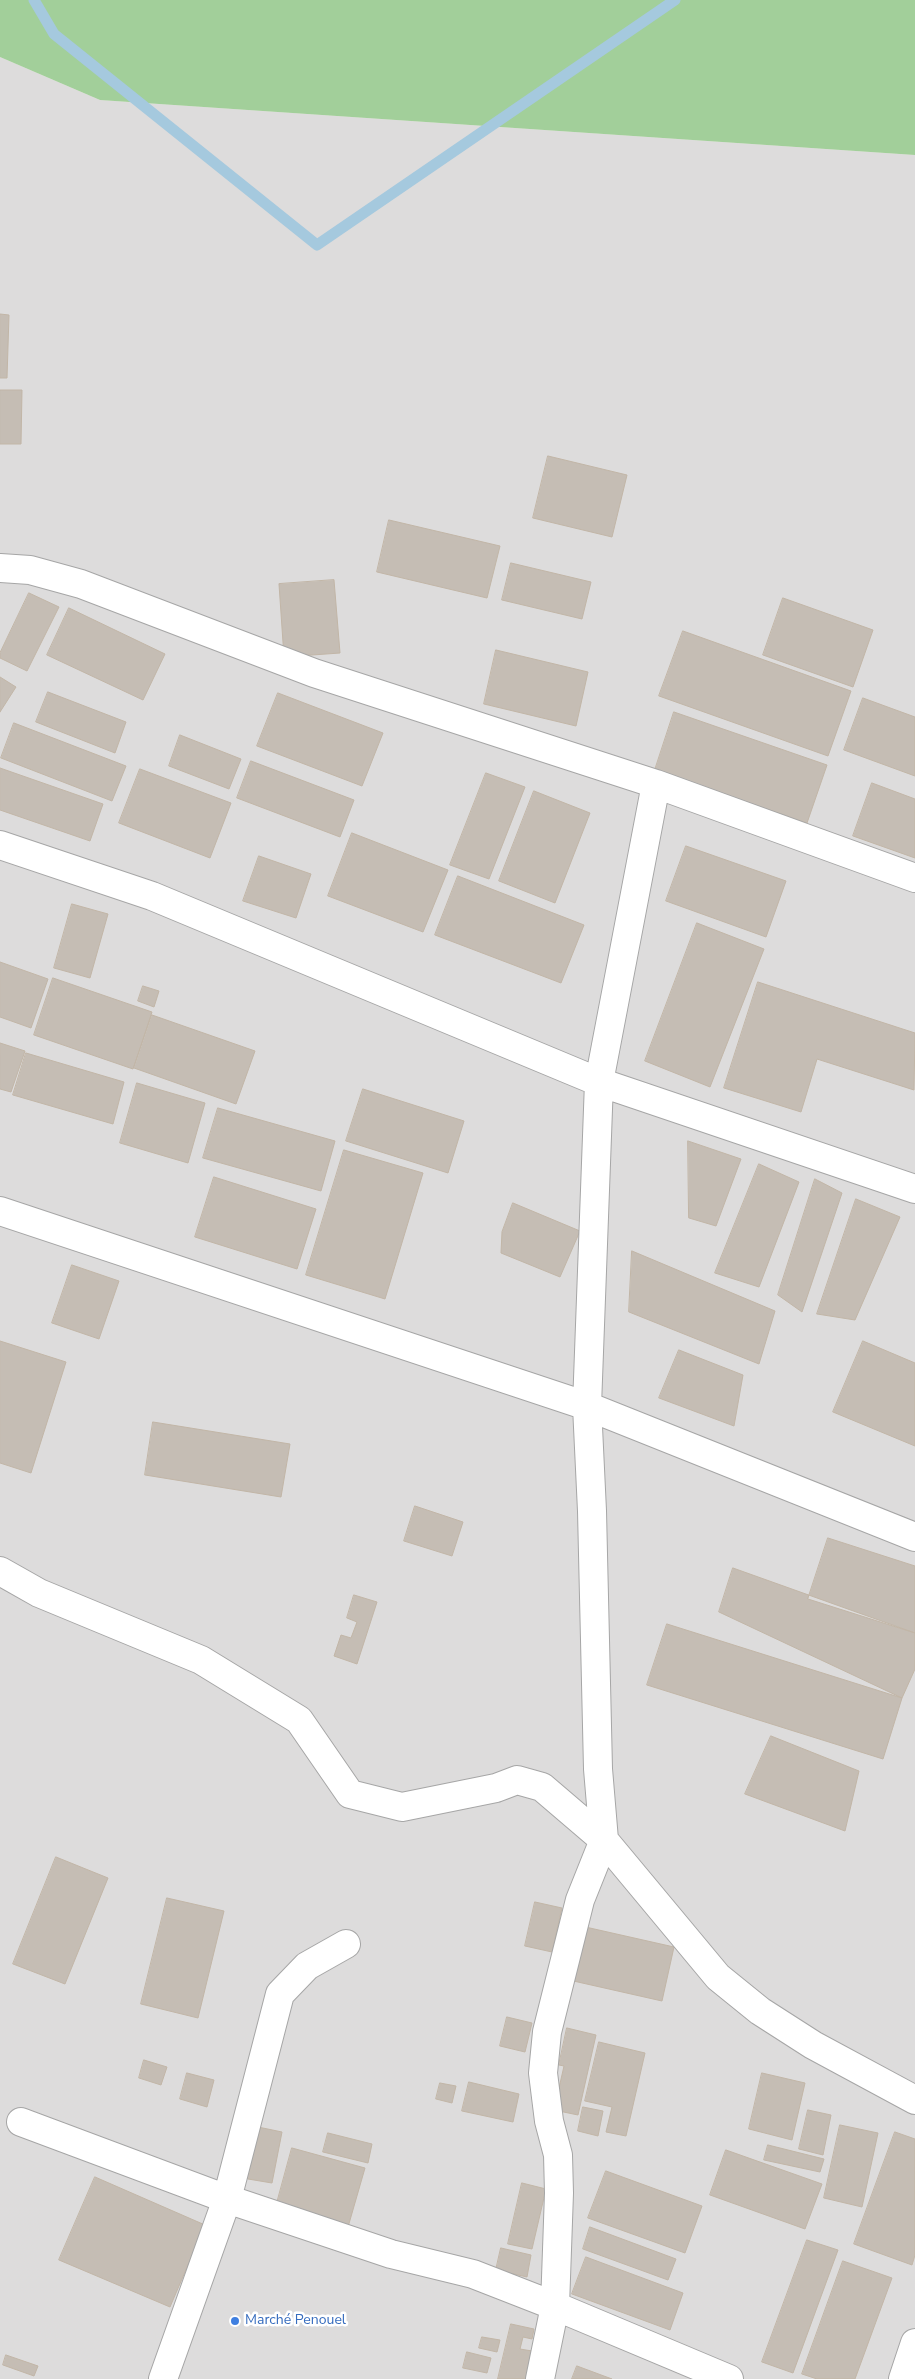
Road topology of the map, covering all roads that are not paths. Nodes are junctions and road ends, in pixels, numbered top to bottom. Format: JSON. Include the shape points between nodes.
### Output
{"nodes":[{"id":1,"x":0,"y":568,"type":"edge"},
{"id":2,"x":656,"y":784,"type":"junction"},
{"id":3,"x":0,"y":845,"type":"edge"},
{"id":4,"x":915,"y":878,"type":"edge"},
{"id":5,"x":599,"y":1082,"type":"junction"},
{"id":6,"x":915,"y":1189,"type":"edge"},
{"id":7,"x":0,"y":1211,"type":"edge"},
{"id":8,"x":586,"y":1406,"type":"junction"},
{"id":9,"x":915,"y":1537,"type":"edge"},
{"id":10,"x":0,"y":1571,"type":"edge"},
{"id":11,"x":604,"y":1840,"type":"junction"},
{"id":12,"x":346,"y":1944,"type":"dead end"},
{"id":13,"x":915,"y":2100,"type":"edge"},
{"id":14,"x":21,"y":2122,"type":"dead end"},
{"id":15,"x":227,"y":2199,"type":"junction"},
{"id":16,"x":556,"y":2306,"type":"junction"},
{"id":17,"x":915,"y":2343,"type":"edge"},
{"id":18,"x":163,"y":2379,"type":"edge"},
{"id":19,"x":540,"y":2379,"type":"edge"},
{"id":20,"x":729,"y":2379,"type":"edge"},
{"id":21,"x":902,"y":2379,"type":"edge"}],
"edges":[{"from":1,"to":2,"type":"street","via":[[30,570],[81,584],[314,673]]},
{"from":2,"to":4,"type":"street"},
{"from":2,"to":5,"type":"street"},
{"from":3,"to":5,"type":"street","via":[[152,896]]},
{"from":5,"to":6,"type":"street"},
{"from":5,"to":8,"type":"street"},
{"from":7,"to":8,"type":"street"},
{"from":8,"to":9,"type":"street"},
{"from":8,"to":11,"type":"street","via":[[592,1511],[598,1769]]},
{"from":10,"to":11,"type":"street","via":[[39,1592],[200,1660],[300,1720],[350,1794],[402,1807],[496,1788],[517,1780],[542,1786]]},
{"from":11,"to":13,"type":"street","via":[[718,1977],[760,2011],[813,2045]]},
{"from":11,"to":16,"type":"street","via":[[580,1900],[548,2032],[544,2065],[549,2121],[558,2155]]},
{"from":12,"to":15,"type":"street","via":[[307,1966],[280,1994]]},
{"from":14,"to":15,"type":"street"},
{"from":15,"to":16,"type":"street","via":[[391,2254],[473,2274]]},
{"from":15,"to":18,"type":"street"},
{"from":16,"to":19,"type":"street"},
{"from":16,"to":20,"type":"street"},
{"from":17,"to":21,"type":"street"}]}
